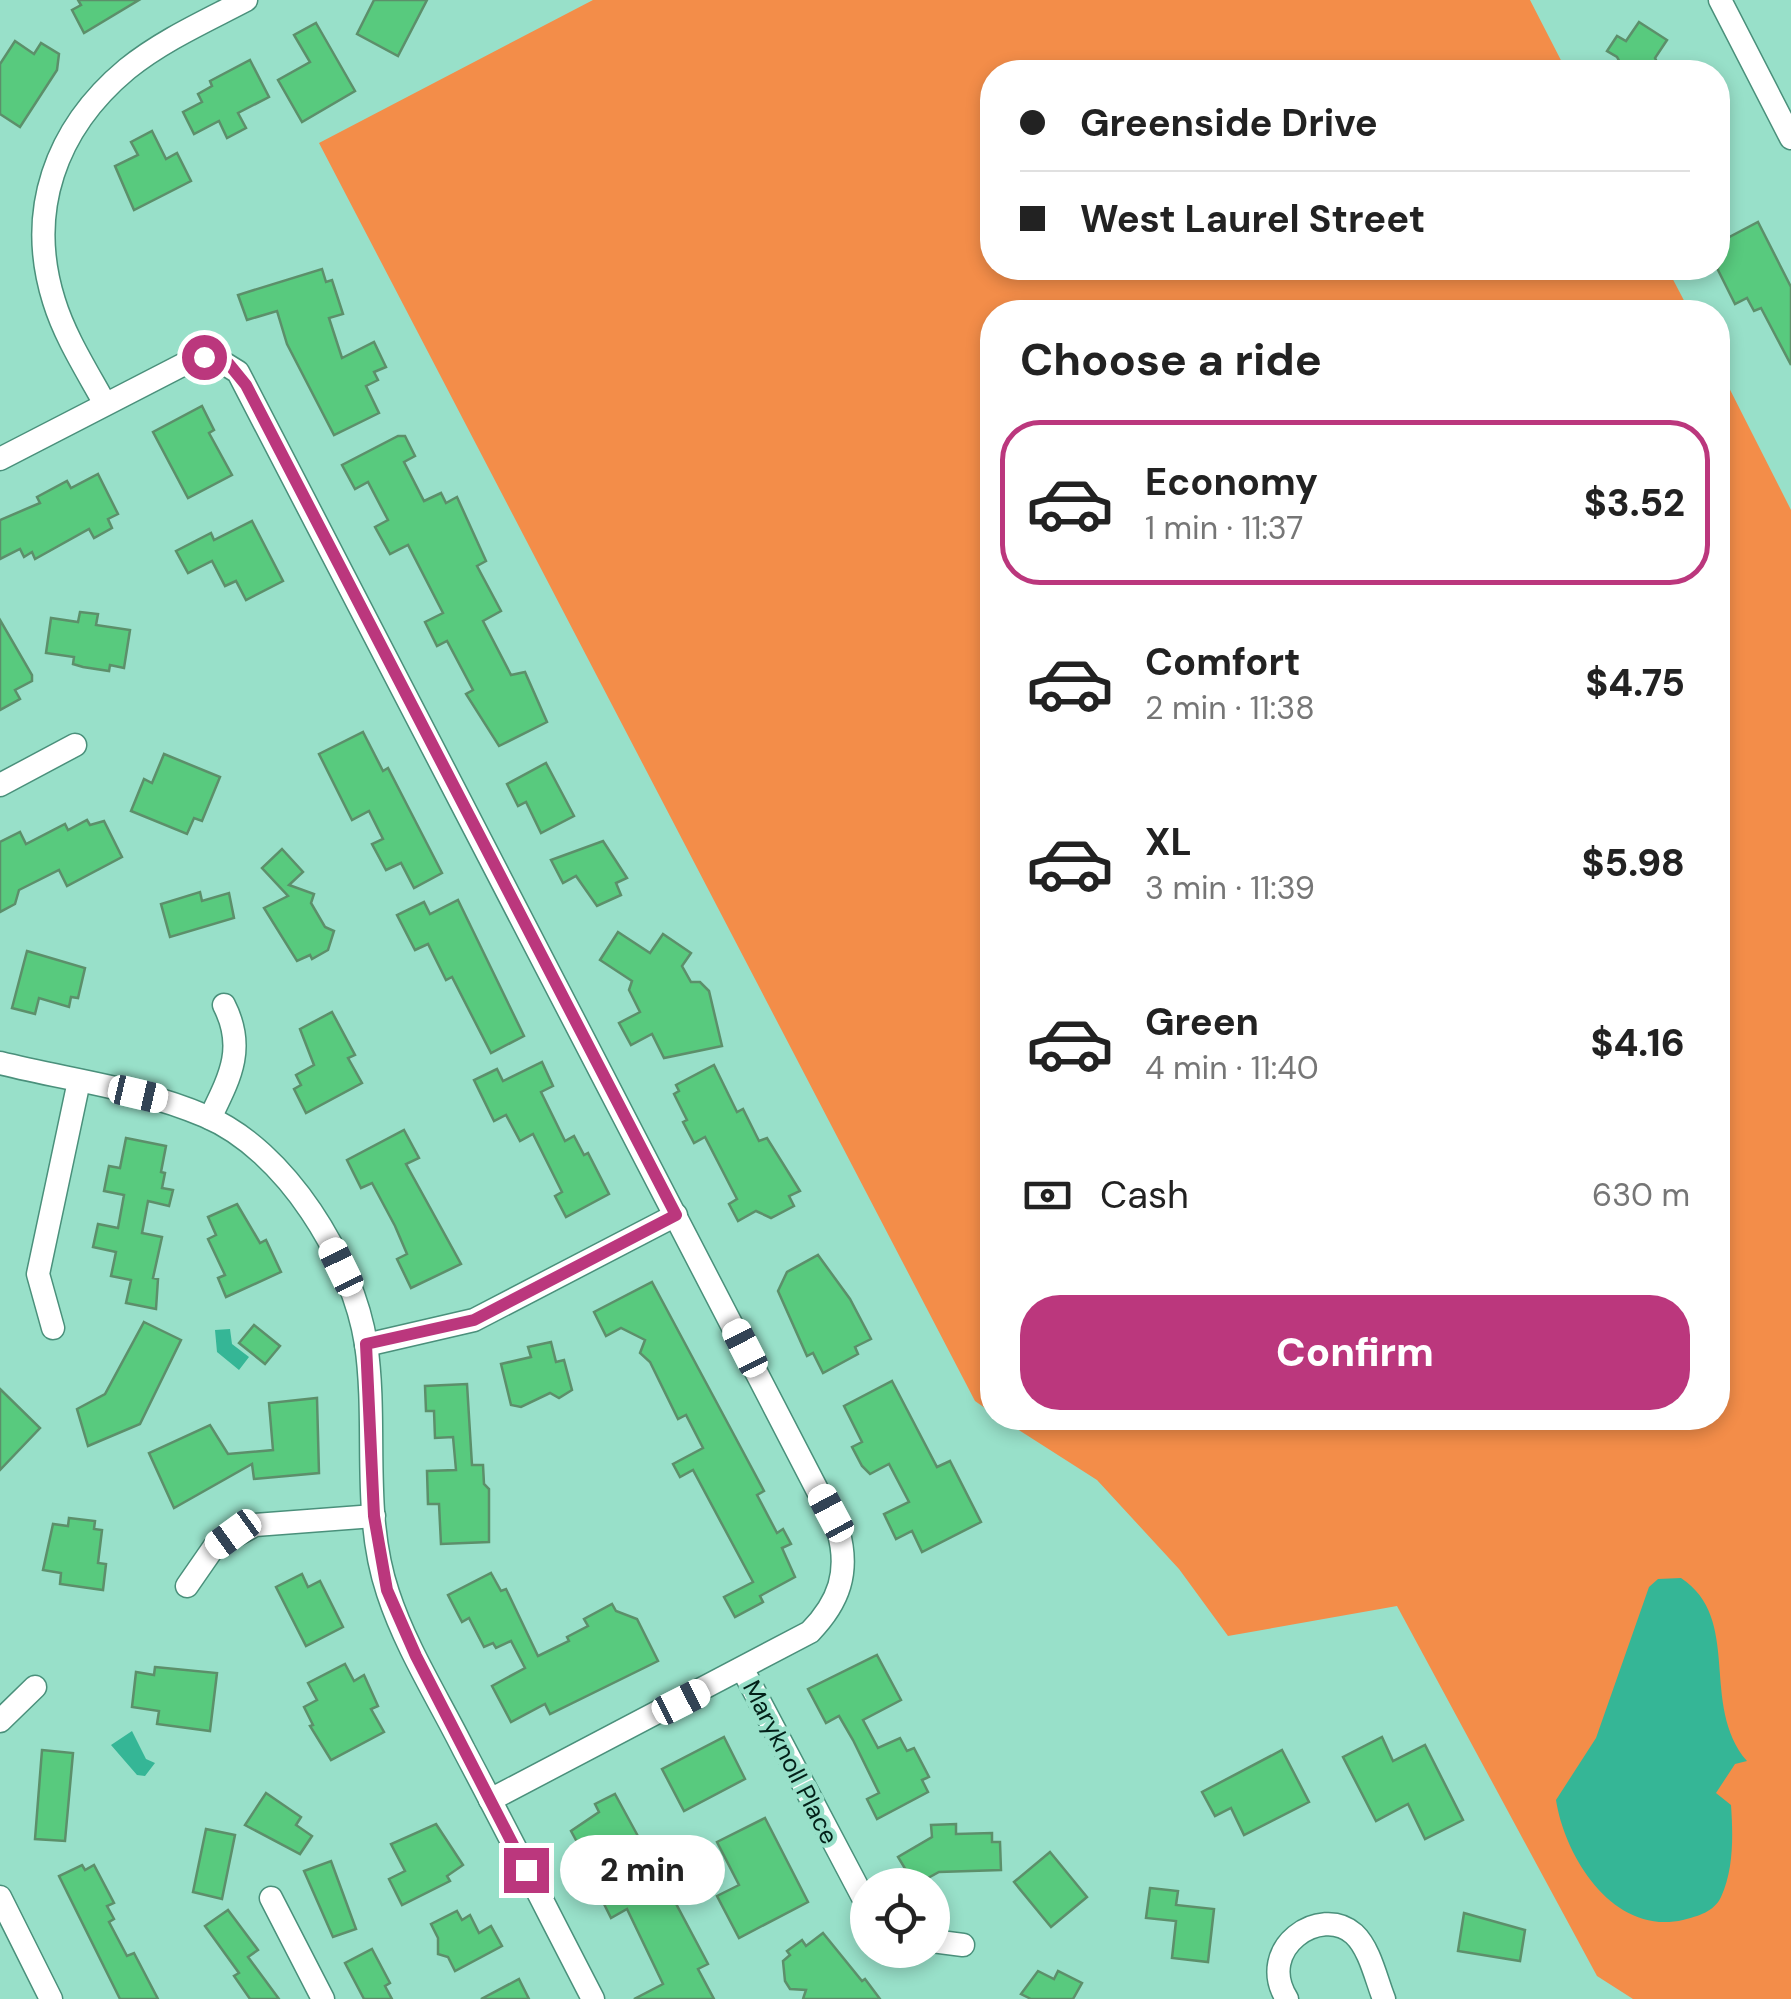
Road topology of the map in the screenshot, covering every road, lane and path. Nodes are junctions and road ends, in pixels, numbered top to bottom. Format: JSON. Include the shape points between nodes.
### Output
{"nodes":[{"id":1,"x":246,"y":0,"type":"edge"},
{"id":2,"x":1720,"y":0,"type":"edge"},
{"id":3,"x":1791,"y":138,"type":"edge"},
{"id":4,"x":105,"y":404,"type":"junction"},
{"id":5,"x":0,"y":459,"type":"edge"},
{"id":6,"x":76,"y":745,"type":"dead end"},
{"id":7,"x":0,"y":785,"type":"edge"},
{"id":8,"x":224,"y":1004,"type":"dead end"},
{"id":9,"x":0,"y":1062,"type":"edge"},
{"id":10,"x":80,"y":1080,"type":"junction"},
{"id":11,"x":210,"y":1118,"type":"junction"},
{"id":12,"x":676,"y":1215,"type":"junction"},
{"id":13,"x":53,"y":1328,"type":"dead end"},
{"id":14,"x":366,"y":1344,"type":"junction"},
{"id":15,"x":374,"y":1516,"type":"junction"},
{"id":16,"x":187,"y":1586,"type":"dead end"},
{"id":17,"x":743,"y":1670,"type":"junction"},
{"id":18,"x":35,"y":1687,"type":"dead end"},
{"id":19,"x":0,"y":1721,"type":"edge"},
{"id":20,"x":490,"y":1800,"type":"junction"},
{"id":21,"x":850,"y":1873,"type":"edge"},
{"id":22,"x":0,"y":1897,"type":"edge"},
{"id":23,"x":271,"y":1898,"type":"dead end"},
{"id":24,"x":950,"y":1943,"type":"edge"},
{"id":25,"x":963,"y":1945,"type":"dead end"},
{"id":26,"x":52,"y":1999,"type":"edge"},
{"id":27,"x":323,"y":1999,"type":"edge"},
{"id":28,"x":593,"y":1999,"type":"edge"},
{"id":29,"x":1286,"y":1999,"type":"edge"},
{"id":30,"x":1384,"y":1999,"type":"edge"}],
"edges":[{"from":1,"to":4,"type":"street","via":[[126,70],[79,124],[47,186],[40,226],[45,272],[62,322]]},
{"from":2,"to":3,"type":"street"},
{"from":4,"to":5,"type":"street"},
{"from":4,"to":12,"type":"street","via":[[184,362],[218,359],[246,385]]},
{"from":6,"to":7,"type":"street"},
{"from":8,"to":11,"type":"street","via":[[236,1051]]},
{"from":9,"to":10,"type":"street"},
{"from":10,"to":11,"type":"street"},
{"from":10,"to":13,"type":"street","via":[[38,1274]]},
{"from":11,"to":14,"type":"street","via":[[277,1169],[314,1216],[341,1267]]},
{"from":12,"to":14,"type":"street","via":[[474,1320]]},
{"from":12,"to":17,"type":"street","via":[[838,1530],[844,1565],[827,1615]]},
{"from":14,"to":15,"type":"street"},
{"from":15,"to":16,"type":"street","via":[[255,1525],[214,1547]]},
{"from":15,"to":20,"type":"street","via":[[400,1624]]},
{"from":17,"to":20,"type":"street"},
{"from":17,"to":21,"type":"street","name":"Maryknoll Place"},
{"from":18,"to":19,"type":"street"},
{"from":20,"to":28,"type":"street"},
{"from":22,"to":26,"type":"street"},
{"from":23,"to":27,"type":"street"},
{"from":24,"to":25,"type":"street"},
{"from":29,"to":30,"type":"street","via":[[1275,1971],[1282,1950],[1322,1926],[1356,1935]]}]}
